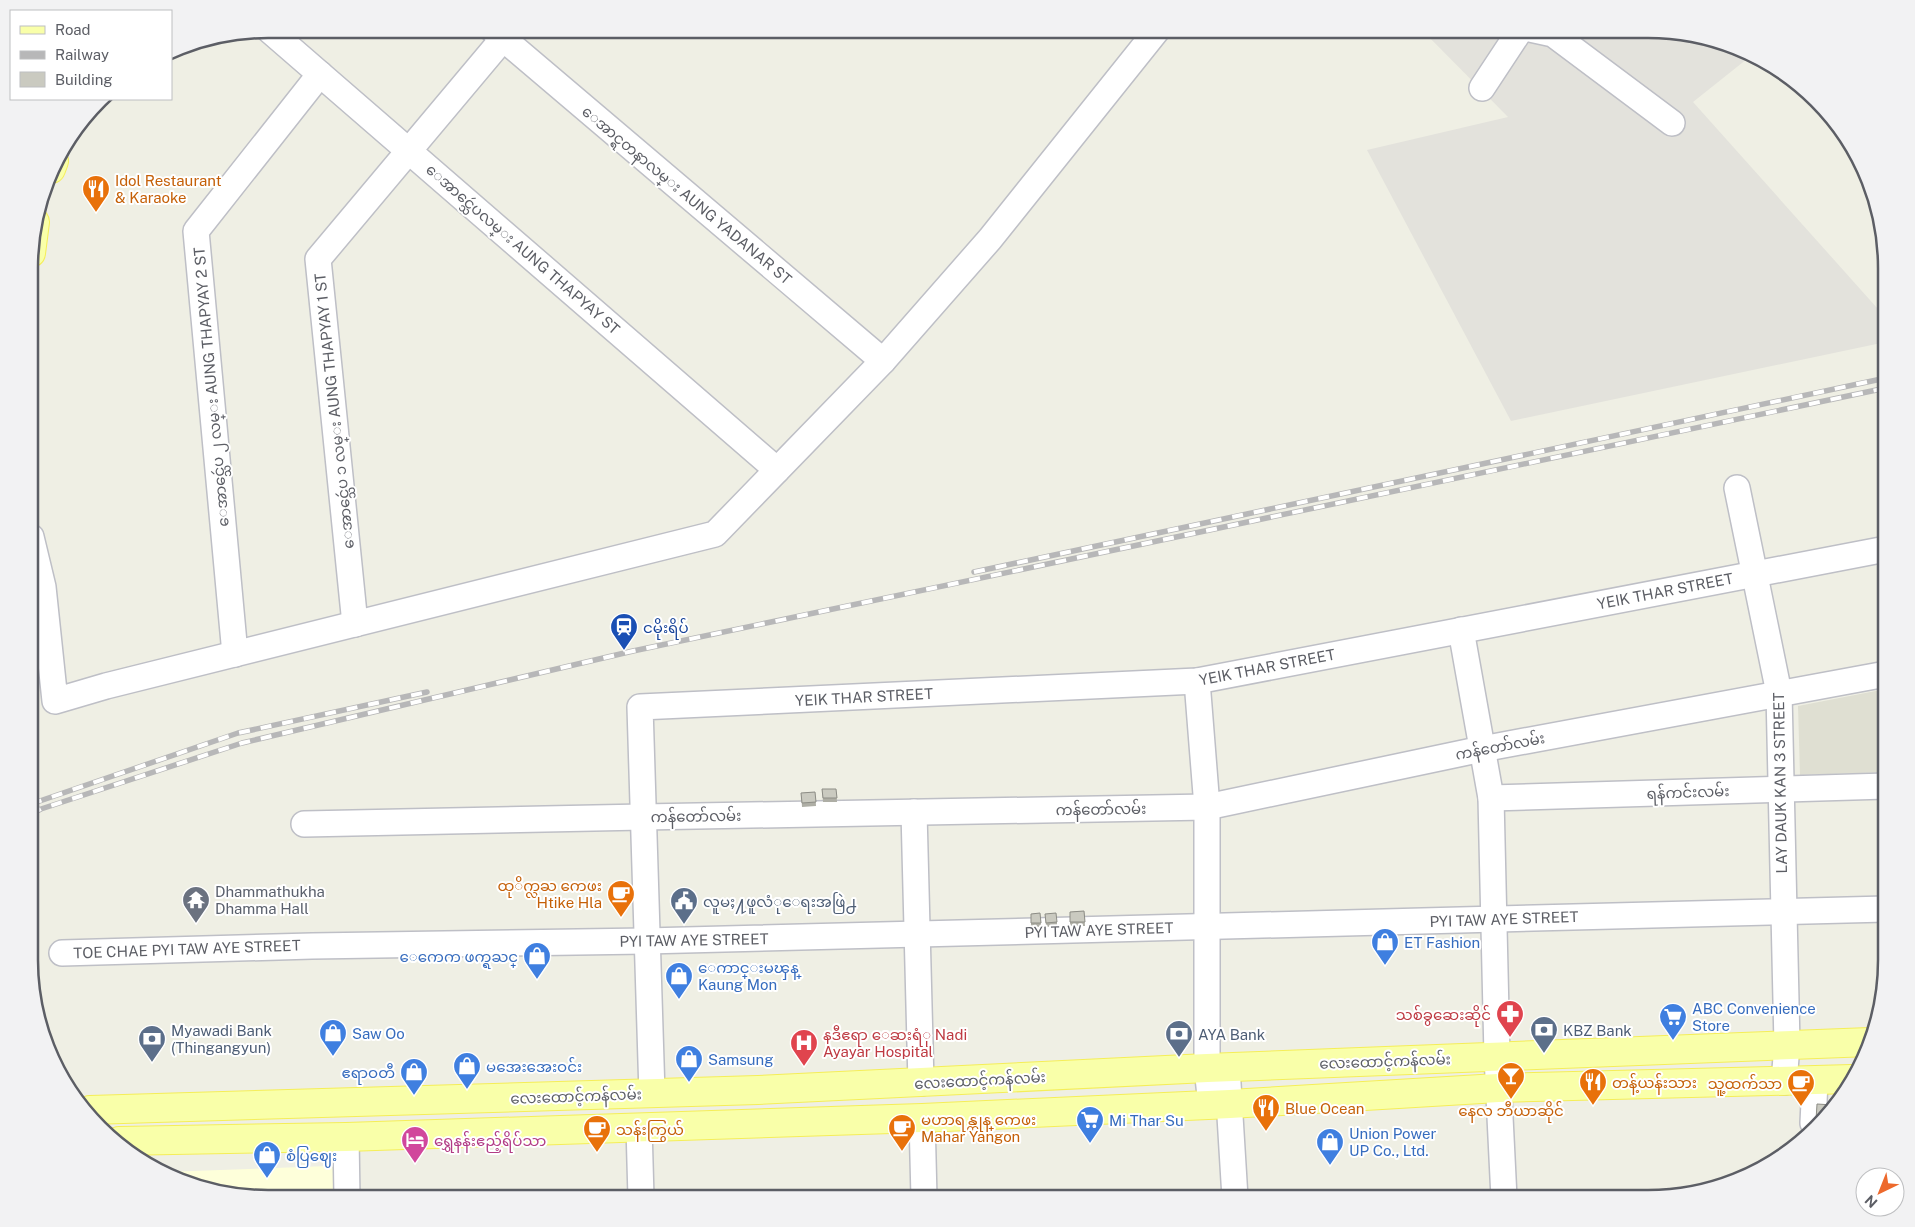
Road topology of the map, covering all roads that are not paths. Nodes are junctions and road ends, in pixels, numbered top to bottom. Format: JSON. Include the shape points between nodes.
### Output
{"nodes":[{"id":1,"x":278,"y":38,"type":"edge"},
{"id":2,"x":497,"y":38,"type":"edge"},
{"id":3,"x":509,"y":38,"type":"edge"},
{"id":4,"x":1151,"y":38,"type":"edge"},
{"id":5,"x":1515,"y":38,"type":"edge"},
{"id":6,"x":1558,"y":38,"type":"edge"},
{"id":7,"x":320,"y":74,"type":"junction"},
{"id":8,"x":1482,"y":88,"type":"dead end"},
{"id":9,"x":1672,"y":123,"type":"dead end"},
{"id":10,"x":409,"y":151,"type":"junction"},
{"id":11,"x":883,"y":361,"type":"junction"},
{"id":12,"x":777,"y":470,"type":"junction"},
{"id":13,"x":1737,"y":488,"type":"dead end"},
{"id":14,"x":1878,"y":551,"type":"edge"},
{"id":15,"x":38,"y":567,"type":"edge"},
{"id":16,"x":1755,"y":574,"type":"junction"},
{"id":17,"x":355,"y":624,"type":"junction"},
{"id":18,"x":1461,"y":630,"type":"junction"},
{"id":19,"x":235,"y":654,"type":"junction"},
{"id":20,"x":1878,"y":675,"type":"edge"},
{"id":21,"x":1197,"y":681,"type":"junction"},
{"id":22,"x":1779,"y":693,"type":"junction"},
{"id":23,"x":1482,"y":749,"type":"junction"},
{"id":24,"x":1878,"y":786,"type":"edge"},
{"id":25,"x":1781,"y":789,"type":"junction"},
{"id":26,"x":1491,"y":798,"type":"junction"},
{"id":27,"x":1206,"y":807,"type":"junction"},
{"id":28,"x":914,"y":812,"type":"junction"},
{"id":29,"x":643,"y":817,"type":"junction"},
{"id":30,"x":304,"y":824,"type":"dead end"},
{"id":31,"x":1878,"y":909,"type":"edge"},
{"id":32,"x":1783,"y":912,"type":"junction"},
{"id":33,"x":1493,"y":920,"type":"junction"},
{"id":34,"x":1207,"y":927,"type":"junction"},
{"id":35,"x":916,"y":934,"type":"junction"},
{"id":36,"x":646,"y":941,"type":"junction"},
{"id":37,"x":312,"y":946,"type":"joint"},
{"id":38,"x":62,"y":953,"type":"dead end"},
{"id":39,"x":1862,"y":1042,"type":"edge"},
{"id":40,"x":1787,"y":1045,"type":"junction"},
{"id":41,"x":1496,"y":1056,"type":"junction"},
{"id":42,"x":1217,"y":1067,"type":"junction"},
{"id":43,"x":1844,"y":1079,"type":"edge"},
{"id":44,"x":1814,"y":1081,"type":"junction"},
{"id":45,"x":1784,"y":1082,"type":"junction"},
{"id":46,"x":921,"y":1083,"type":"junction"},
{"id":47,"x":1498,"y":1088,"type":"junction"},
{"id":48,"x":758,"y":1090,"type":"junction"},
{"id":49,"x":652,"y":1094,"type":"junction"},
{"id":50,"x":1220,"y":1104,"type":"junction"},
{"id":51,"x":94,"y":1110,"type":"edge"},
{"id":52,"x":922,"y":1118,"type":"junction"},
{"id":53,"x":1813,"y":1119,"type":"edge"},
{"id":54,"x":760,"y":1124,"type":"junction"},
{"id":55,"x":639,"y":1126,"type":"junction"},
{"id":56,"x":346,"y":1137,"type":"junction"},
{"id":57,"x":127,"y":1141,"type":"edge"},
{"id":58,"x":347,"y":1190,"type":"edge"},
{"id":59,"x":641,"y":1190,"type":"edge"},
{"id":60,"x":924,"y":1190,"type":"edge"},
{"id":61,"x":1234,"y":1190,"type":"edge"},
{"id":62,"x":1504,"y":1190,"type":"edge"}],
"edges":[{"from":1,"to":7,"type":"street","name":"ေအာင္သေဴပလမ္း AUNG THAPYAY ST"},
{"from":2,"to":10,"type":"street","name":"ေအာင္သေဴပ ၁ လမ္း AUNG THAPYAY 1 ST"},
{"from":3,"to":11,"type":"street","name":"ေအာင္ရတနာလမ္း AUNG YADANAR ST"},
{"from":4,"to":11,"type":"street","via":[[990,239]]},
{"from":5,"to":8,"type":"street"},
{"from":6,"to":9,"type":"street"},
{"from":7,"to":10,"type":"street","name":"ေအာင္သေဴပလမ္း AUNG THAPYAY ST"},
{"from":7,"to":19,"type":"street","name":"ေအာင္သေဴပ ၂ လမ္း AUNG THAPYAY 2 ST","via":[[196,231]]},
{"from":10,"to":12,"type":"street","name":"ေအာင္သေဴပလမ္း AUNG THAPYAY ST"},
{"from":10,"to":17,"type":"street","name":"ေအာင္သေဴပ ၁ လမ္း AUNG THAPYAY 1 ST","via":[[318,259]]},
{"from":11,"to":12,"type":"street"},
{"from":12,"to":17,"type":"street","via":[[715,534]]},
{"from":13,"to":16,"type":"street","name":"LAY DAUK KAN 3 STREET"},
{"from":14,"to":16,"type":"street","name":"YEIK THAR STREET"},
{"from":15,"to":19,"type":"street","via":[[55,701]]},
{"from":16,"to":18,"type":"street","name":"YEIK THAR STREET"},
{"from":16,"to":22,"type":"street","name":"LAY DAUK KAN 3 STREET"},
{"from":17,"to":19,"type":"street"},
{"from":18,"to":21,"type":"street","name":"YEIK THAR STREET"},
{"from":18,"to":23,"type":"street"},
{"from":20,"to":22,"type":"street","name":"ကန်တော်လမ်း"},
{"from":21,"to":27,"type":"street"},
{"from":21,"to":29,"type":"street","name":"YEIK THAR STREET","via":[[640,708]]},
{"from":22,"to":23,"type":"street","name":"ကန်တော်လမ်း"},
{"from":22,"to":25,"type":"street","name":"LAY DAUK KAN 3 STREET"},
{"from":23,"to":26,"type":"street"},
{"from":23,"to":27,"type":"street","name":"ကန်တော်လမ်း"},
{"from":24,"to":25,"type":"street","name":"ရန်ကင်းလမ်း"},
{"from":25,"to":26,"type":"street","name":"ရန်ကင်းလမ်း"},
{"from":25,"to":32,"type":"street","name":"LAY DAUK KAN 3 STREET"},
{"from":26,"to":33,"type":"street"},
{"from":27,"to":28,"type":"street","name":"ကန်တော်လမ်း"},
{"from":27,"to":34,"type":"street"},
{"from":28,"to":29,"type":"street","name":"ကန်တော်လမ်း"},
{"from":28,"to":35,"type":"street"},
{"from":29,"to":30,"type":"street","name":"ကန်တော်လမ်း"},
{"from":29,"to":36,"type":"street"},
{"from":31,"to":32,"type":"street","name":"PYI TAW AYE STREET"},
{"from":32,"to":33,"type":"street","name":"PYI TAW AYE STREET"},
{"from":32,"to":40,"type":"street","name":"LAY DAUK KAN 3 STREET"},
{"from":33,"to":34,"type":"street","name":"PYI TAW AYE STREET"},
{"from":33,"to":41,"type":"street"},
{"from":34,"to":35,"type":"street","name":"PYI TAW AYE STREET"},
{"from":34,"to":42,"type":"street"},
{"from":35,"to":36,"type":"street","name":"PYI TAW AYE STREET"},
{"from":35,"to":46,"type":"street"},
{"from":36,"to":37,"type":"street","name":"PYI TAW AYE STREET"},
{"from":36,"to":49,"type":"street"},
{"from":37,"to":38,"type":"street","name":"TOE CHAE PYI TAW AYE STREET"},
{"from":39,"to":40,"type":"main road","name":"လေးထောင့်ကန်လမ်း"},
{"from":40,"to":41,"type":"main road","name":"လေးထောင့်ကန်လမ်း"},
{"from":40,"to":45,"type":"street","name":"LAY DAUK KAN 3 STREET"},
{"from":41,"to":42,"type":"main road","name":"လေးထောင့်ကန်လမ်း"},
{"from":41,"to":47,"type":"street"},
{"from":42,"to":46,"type":"main road","name":"လေးထောင့်ကန်လမ်း"},
{"from":42,"to":50,"type":"street"},
{"from":43,"to":44,"type":"main road"},
{"from":44,"to":45,"type":"main road"},
{"from":44,"to":53,"type":"street"},
{"from":45,"to":47,"type":"main road"},
{"from":46,"to":48,"type":"main road","name":"လေးထောင့်ကန်လမ်း"},
{"from":46,"to":52,"type":"main road"},
{"from":47,"to":50,"type":"main road"},
{"from":47,"to":62,"type":"street"},
{"from":48,"to":49,"type":"main road","name":"လေးထောင့်ကန်လမ်း"},
{"from":48,"to":54,"type":"main road"},
{"from":49,"to":51,"type":"main road","name":"လေးထောင့်ကန်လမ်း"},
{"from":50,"to":52,"type":"main road"},
{"from":50,"to":61,"type":"street"},
{"from":52,"to":54,"type":"main road"},
{"from":52,"to":60,"type":"street"},
{"from":54,"to":55,"type":"main road"},
{"from":55,"to":56,"type":"main road"},
{"from":55,"to":59,"type":"street"},
{"from":56,"to":57,"type":"main road"},
{"from":56,"to":58,"type":"street"}]}
